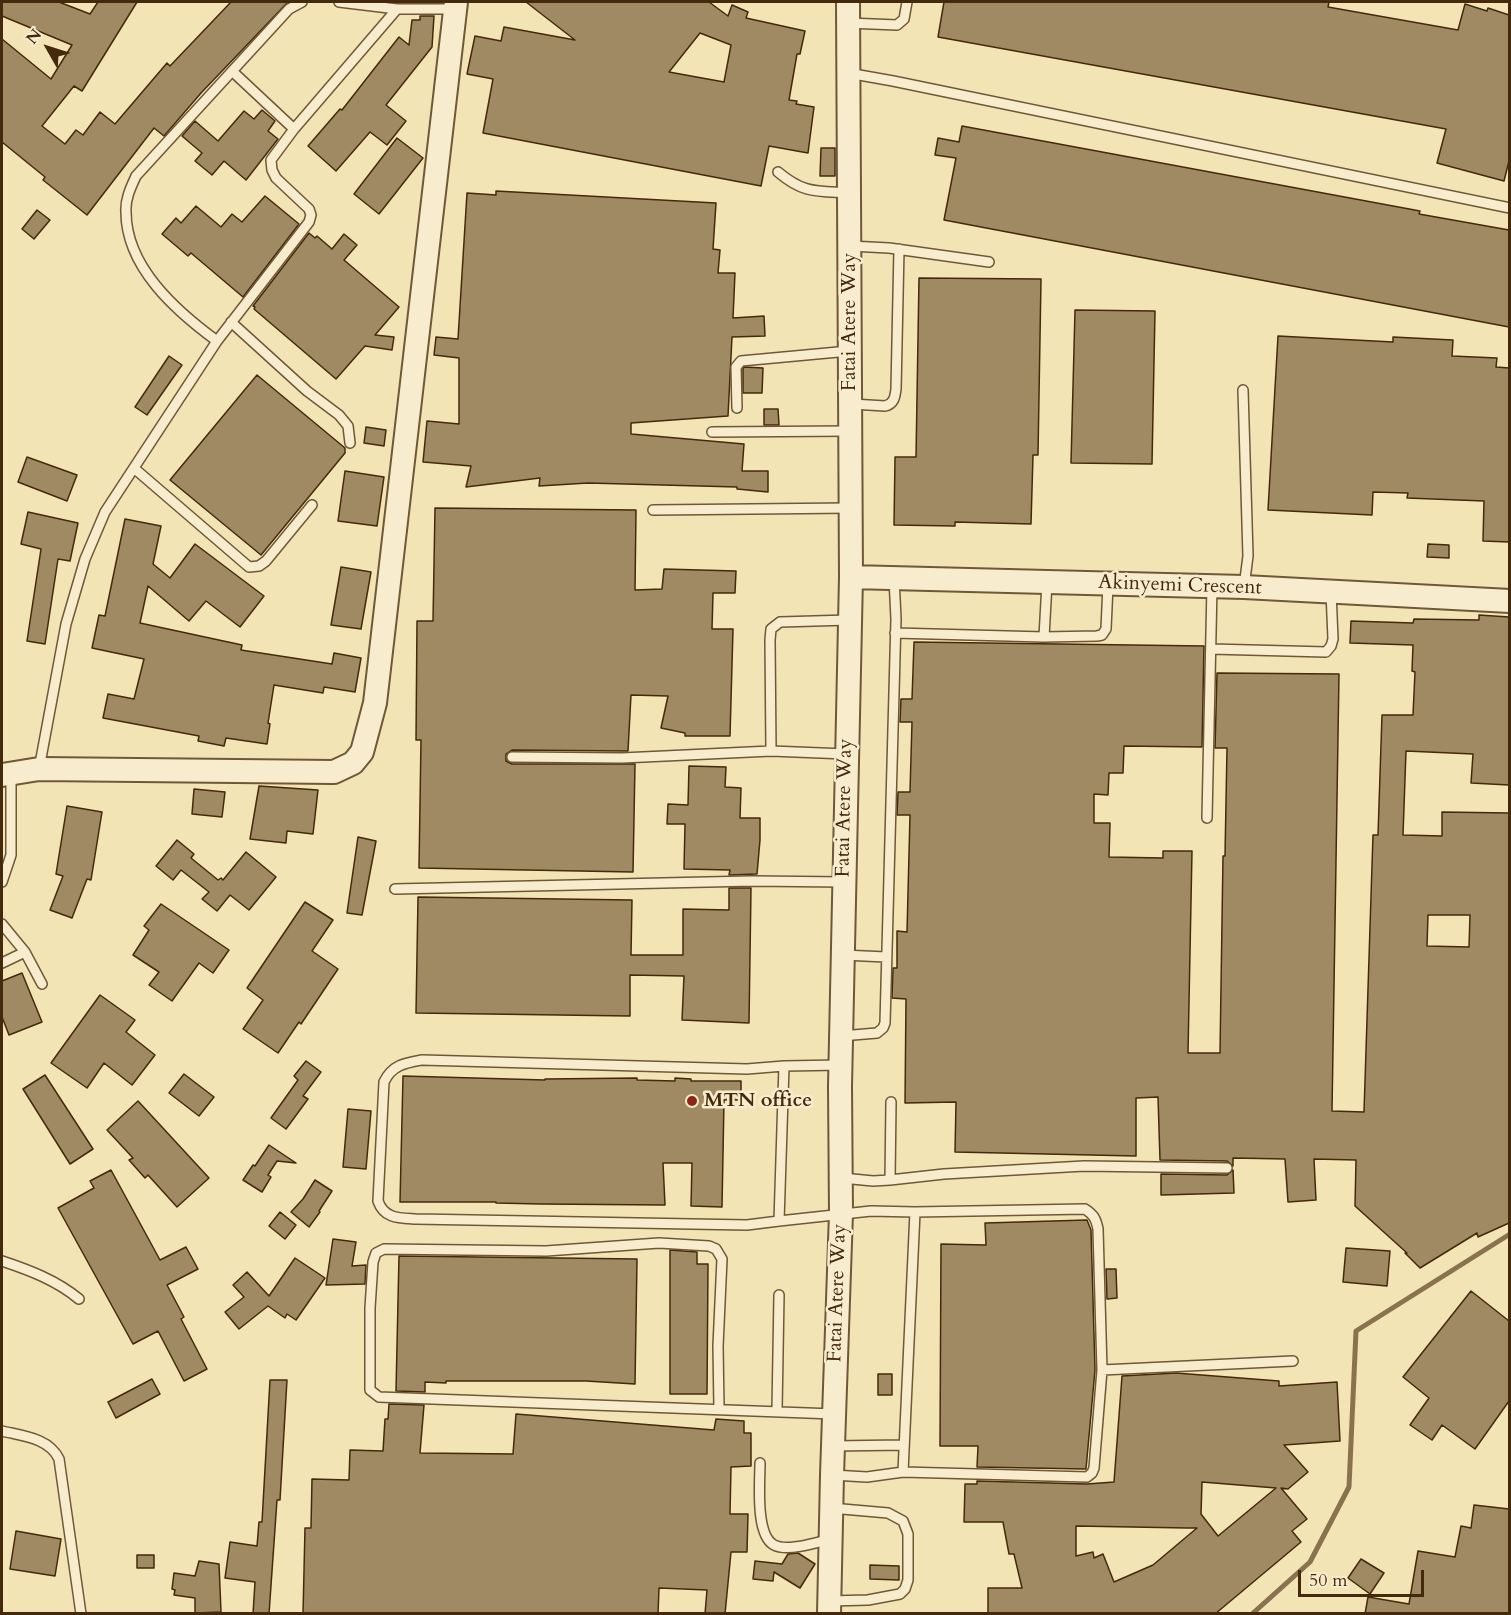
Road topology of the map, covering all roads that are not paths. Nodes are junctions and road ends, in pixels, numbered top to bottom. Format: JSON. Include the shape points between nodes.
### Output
{"nodes":[{"id":1,"x":302,"y":2,"type":"edge"},
{"id":2,"x":339,"y":2,"type":"edge"},
{"id":3,"x":907,"y":2,"type":"edge"},
{"id":4,"x":455,"y":5,"type":"edge"},
{"id":5,"x":397,"y":9,"type":"junction"},
{"id":6,"x":848,"y":12,"type":"edge"},
{"id":7,"x":232,"y":71,"type":"junction"},
{"id":8,"x":848,"y":73,"type":"junction"},
{"id":9,"x":294,"y":129,"type":"junction"},
{"id":10,"x":778,"y":172,"type":"dead end"},
{"id":11,"x":849,"y":193,"type":"junction"},
{"id":12,"x":1509,"y":208,"type":"edge"},
{"id":13,"x":850,"y":246,"type":"junction"},
{"id":14,"x":899,"y":249,"type":"junction"},
{"id":15,"x":989,"y":262,"type":"dead end"},
{"id":16,"x":231,"y":322,"type":"junction"},
{"id":17,"x":217,"y":341,"type":"junction"},
{"id":18,"x":849,"y":351,"type":"junction"},
{"id":19,"x":1243,"y":390,"type":"dead end"},
{"id":20,"x":849,"y":404,"type":"junction"},
{"id":21,"x":737,"y":408,"type":"dead end"},
{"id":22,"x":850,"y":431,"type":"junction"},
{"id":23,"x":712,"y":432,"type":"dead end"},
{"id":24,"x":350,"y":443,"type":"dead end"},
{"id":25,"x":135,"y":469,"type":"junction"},
{"id":26,"x":312,"y":505,"type":"dead end"},
{"id":27,"x":850,"y":508,"type":"junction"},
{"id":28,"x":653,"y":510,"type":"dead end"},
{"id":29,"x":851,"y":577,"type":"junction"},
{"id":30,"x":894,"y":578,"type":"junction"},
{"id":31,"x":1047,"y":582,"type":"junction"},
{"id":32,"x":1108,"y":584,"type":"junction"},
{"id":33,"x":1212,"y":586,"type":"junction"},
{"id":34,"x":1244,"y":587,"type":"junction"},
{"id":35,"x":1331,"y":592,"type":"junction"},
{"id":36,"x":1509,"y":601,"type":"edge"},
{"id":37,"x":849,"y":620,"type":"junction"},
{"id":38,"x":895,"y":633,"type":"junction"},
{"id":39,"x":1044,"y":637,"type":"junction"},
{"id":40,"x":1211,"y":649,"type":"junction"},
{"id":41,"x":771,"y":751,"type":"junction"},
{"id":42,"x":846,"y":754,"type":"junction"},
{"id":43,"x":512,"y":757,"type":"dead end"},
{"id":44,"x":39,"y":769,"type":"junction"},
{"id":45,"x":6,"y":774,"type":"edge"},
{"id":46,"x":1207,"y":818,"type":"dead end"},
{"id":47,"x":2,"y":882,"type":"edge"},
{"id":48,"x":844,"y":882,"type":"junction"},
{"id":49,"x":395,"y":889,"type":"dead end"},
{"id":50,"x":2,"y":924,"type":"edge"},
{"id":51,"x":26,"y":952,"type":"junction"},
{"id":52,"x":843,"y":956,"type":"junction"},
{"id":53,"x":886,"y":957,"type":"junction"},
{"id":54,"x":2,"y":963,"type":"edge"},
{"id":55,"x":42,"y":984,"type":"dead end"},
{"id":56,"x":841,"y":1036,"type":"junction"},
{"id":57,"x":841,"y":1065,"type":"junction"},
{"id":58,"x":784,"y":1066,"type":"junction"},
{"id":59,"x":891,"y":1102,"type":"dead end"},
{"id":60,"x":1227,"y":1168,"type":"dead end"},
{"id":61,"x":840,"y":1178,"type":"junction"},
{"id":62,"x":890,"y":1180,"type":"junction"},
{"id":63,"x":915,"y":1212,"type":"junction"},
{"id":64,"x":841,"y":1213,"type":"junction"},
{"id":65,"x":779,"y":1221,"type":"junction"},
{"id":66,"x":2,"y":1262,"type":"edge"},
{"id":67,"x":779,"y":1295,"type":"dead end"},
{"id":68,"x":78,"y":1299,"type":"dead end"},
{"id":69,"x":1293,"y":1361,"type":"dead end"},
{"id":70,"x":1102,"y":1370,"type":"junction"},
{"id":71,"x":719,"y":1409,"type":"junction"},
{"id":72,"x":777,"y":1410,"type":"junction"},
{"id":73,"x":834,"y":1414,"type":"junction"},
{"id":74,"x":2,"y":1431,"type":"edge"},
{"id":75,"x":903,"y":1445,"type":"junction"},
{"id":76,"x":833,"y":1446,"type":"junction"},
{"id":77,"x":760,"y":1463,"type":"dead end"},
{"id":78,"x":903,"y":1472,"type":"junction"},
{"id":79,"x":831,"y":1475,"type":"junction"},
{"id":80,"x":831,"y":1508,"type":"junction"},
{"id":81,"x":830,"y":1539,"type":"junction"},
{"id":82,"x":829,"y":1607,"type":"edge"},
{"id":83,"x":81,"y":1614,"type":"edge"}],
"edges":[{"from":1,"to":7,"type":"lane","via":[[289,9]]},
{"from":2,"to":5,"type":"lane"},
{"from":3,"to":6,"type":"lane","via":[[904,19],[897,25]]},
{"from":4,"to":5,"type":"lane"},
{"from":4,"to":44,"type":"street","via":[[375,703],[362,752],[353,763],[334,772]]},
{"from":5,"to":9,"type":"lane"},
{"from":6,"to":8,"type":"street","name":"Fatai Atere Way"},
{"from":7,"to":9,"type":"lane"},
{"from":7,"to":17,"type":"lane","via":[[136,176],[126,212],[132,246],[142,267],[166,296]]},
{"from":8,"to":11,"type":"street","name":"Fatai Atere Way"},
{"from":8,"to":12,"type":"lane"},
{"from":9,"to":16,"type":"lane","via":[[271,160],[272,170],[309,210],[309,222]]},
{"from":10,"to":11,"type":"lane","via":[[807,190]]},
{"from":11,"to":13,"type":"street","name":"Fatai Atere Way"},
{"from":13,"to":14,"type":"lane"},
{"from":13,"to":18,"type":"street","name":"Fatai Atere Way"},
{"from":14,"to":15,"type":"lane"},
{"from":14,"to":20,"type":"lane","via":[[894,401],[885,406]]},
{"from":16,"to":17,"type":"lane"},
{"from":16,"to":24,"type":"lane","via":[[339,415],[348,426]]},
{"from":17,"to":25,"type":"lane"},
{"from":18,"to":20,"type":"street","name":"Fatai Atere Way"},
{"from":18,"to":21,"type":"lane","via":[[741,361],[736,367]]},
{"from":19,"to":34,"type":"lane","via":[[1248,556]]},
{"from":20,"to":22,"type":"street","name":"Fatai Atere Way"},
{"from":22,"to":23,"type":"lane"},
{"from":22,"to":27,"type":"street","name":"Fatai Atere Way"},
{"from":25,"to":26,"type":"lane","via":[[249,567],[260,567]]},
{"from":25,"to":44,"type":"lane","via":[[105,512],[85,559],[66,624]]},
{"from":27,"to":28,"type":"lane"},
{"from":27,"to":29,"type":"street","name":"Fatai Atere Way"},
{"from":29,"to":30,"type":"street","name":"Akinyemi Crescent"},
{"from":29,"to":37,"type":"street","name":"Fatai Atere Way"},
{"from":30,"to":31,"type":"street","name":"Akinyemi Crescent"},
{"from":30,"to":38,"type":"lane"},
{"from":31,"to":32,"type":"street","name":"Akinyemi Crescent"},
{"from":31,"to":39,"type":"lane"},
{"from":32,"to":33,"type":"street","name":"Akinyemi Crescent"},
{"from":32,"to":39,"type":"lane","via":[[1105,632]]},
{"from":33,"to":34,"type":"street","name":"Akinyemi Crescent"},
{"from":33,"to":40,"type":"lane"},
{"from":34,"to":35,"type":"street","name":"Akinyemi Crescent"},
{"from":35,"to":36,"type":"street","name":"Akinyemi Crescent"},
{"from":35,"to":40,"type":"lane","via":[[1333,639],[1326,652]]},
{"from":37,"to":41,"type":"lane","via":[[780,622],[771,629]]},
{"from":37,"to":42,"type":"street","name":"Fatai Atere Way"},
{"from":38,"to":39,"type":"lane"},
{"from":38,"to":53,"type":"lane"},
{"from":40,"to":46,"type":"lane"},
{"from":41,"to":42,"type":"lane"},
{"from":41,"to":43,"type":"lane","via":[[622,758]]},
{"from":42,"to":48,"type":"street","name":"Fatai Atere Way"},
{"from":44,"to":45,"type":"street"},
{"from":45,"to":47,"type":"lane","via":[[10,855]]},
{"from":48,"to":49,"type":"lane"},
{"from":48,"to":52,"type":"street","name":"Fatai Atere Way"},
{"from":50,"to":51,"type":"lane"},
{"from":51,"to":54,"type":"lane"},
{"from":51,"to":55,"type":"lane"},
{"from":52,"to":53,"type":"lane"},
{"from":52,"to":56,"type":"street","name":"Fatai Atere Way"},
{"from":53,"to":56,"type":"lane","via":[[884,1028],[877,1033]]},
{"from":56,"to":57,"type":"street","name":"Fatai Atere Way"},
{"from":57,"to":58,"type":"lane"},
{"from":57,"to":61,"type":"street","name":"Fatai Atere Way"},
{"from":58,"to":65,"type":"lane"},
{"from":58,"to":65,"type":"lane","via":[[747,1069],[422,1060],[404,1063],[394,1068],[384,1082],[378,1202],[388,1215],[416,1220],[747,1226]]},
{"from":59,"to":62,"type":"lane"},
{"from":60,"to":62,"type":"lane","via":[[1084,1166]]},
{"from":61,"to":62,"type":"lane"},
{"from":61,"to":64,"type":"street","name":"Fatai Atere Way"},
{"from":63,"to":64,"type":"lane"},
{"from":63,"to":70,"type":"lane","via":[[1085,1209],[1091,1213],[1098,1229]]},
{"from":63,"to":75,"type":"lane"},
{"from":64,"to":65,"type":"lane"},
{"from":64,"to":73,"type":"street","name":"Fatai Atere Way"},
{"from":66,"to":68,"type":"lane","via":[[30,1270]]},
{"from":67,"to":72,"type":"lane"},
{"from":69,"to":70,"type":"lane"},
{"from":70,"to":78,"type":"lane","via":[[1094,1468],[1087,1477]]},
{"from":71,"to":71,"type":"lane","via":[[379,1397],[370,1390],[370,1308],[376,1252],[384,1248],[546,1251],[659,1243],[716,1249],[722,1259]]},
{"from":71,"to":72,"type":"lane"},
{"from":72,"to":73,"type":"lane"},
{"from":73,"to":76,"type":"street","name":"Fatai Atere Way"},
{"from":74,"to":83,"type":"lane","via":[[37,1440],[52,1448],[59,1460]]},
{"from":75,"to":76,"type":"lane"},
{"from":75,"to":78,"type":"lane"},
{"from":76,"to":79,"type":"street","name":"Fatai Atere Way"},
{"from":77,"to":81,"type":"lane","via":[[762,1528],[767,1538],[774,1545],[792,1548]]},
{"from":78,"to":79,"type":"lane","via":[[867,1477]]},
{"from":79,"to":80,"type":"street","name":"Fatai Atere Way"},
{"from":80,"to":81,"type":"street","name":"Fatai Atere Way"},
{"from":80,"to":82,"type":"lane","via":[[888,1513],[903,1521],[908,1534],[908,1580],[900,1594]]},
{"from":81,"to":82,"type":"street","name":"Fatai Atere Way"}]}
